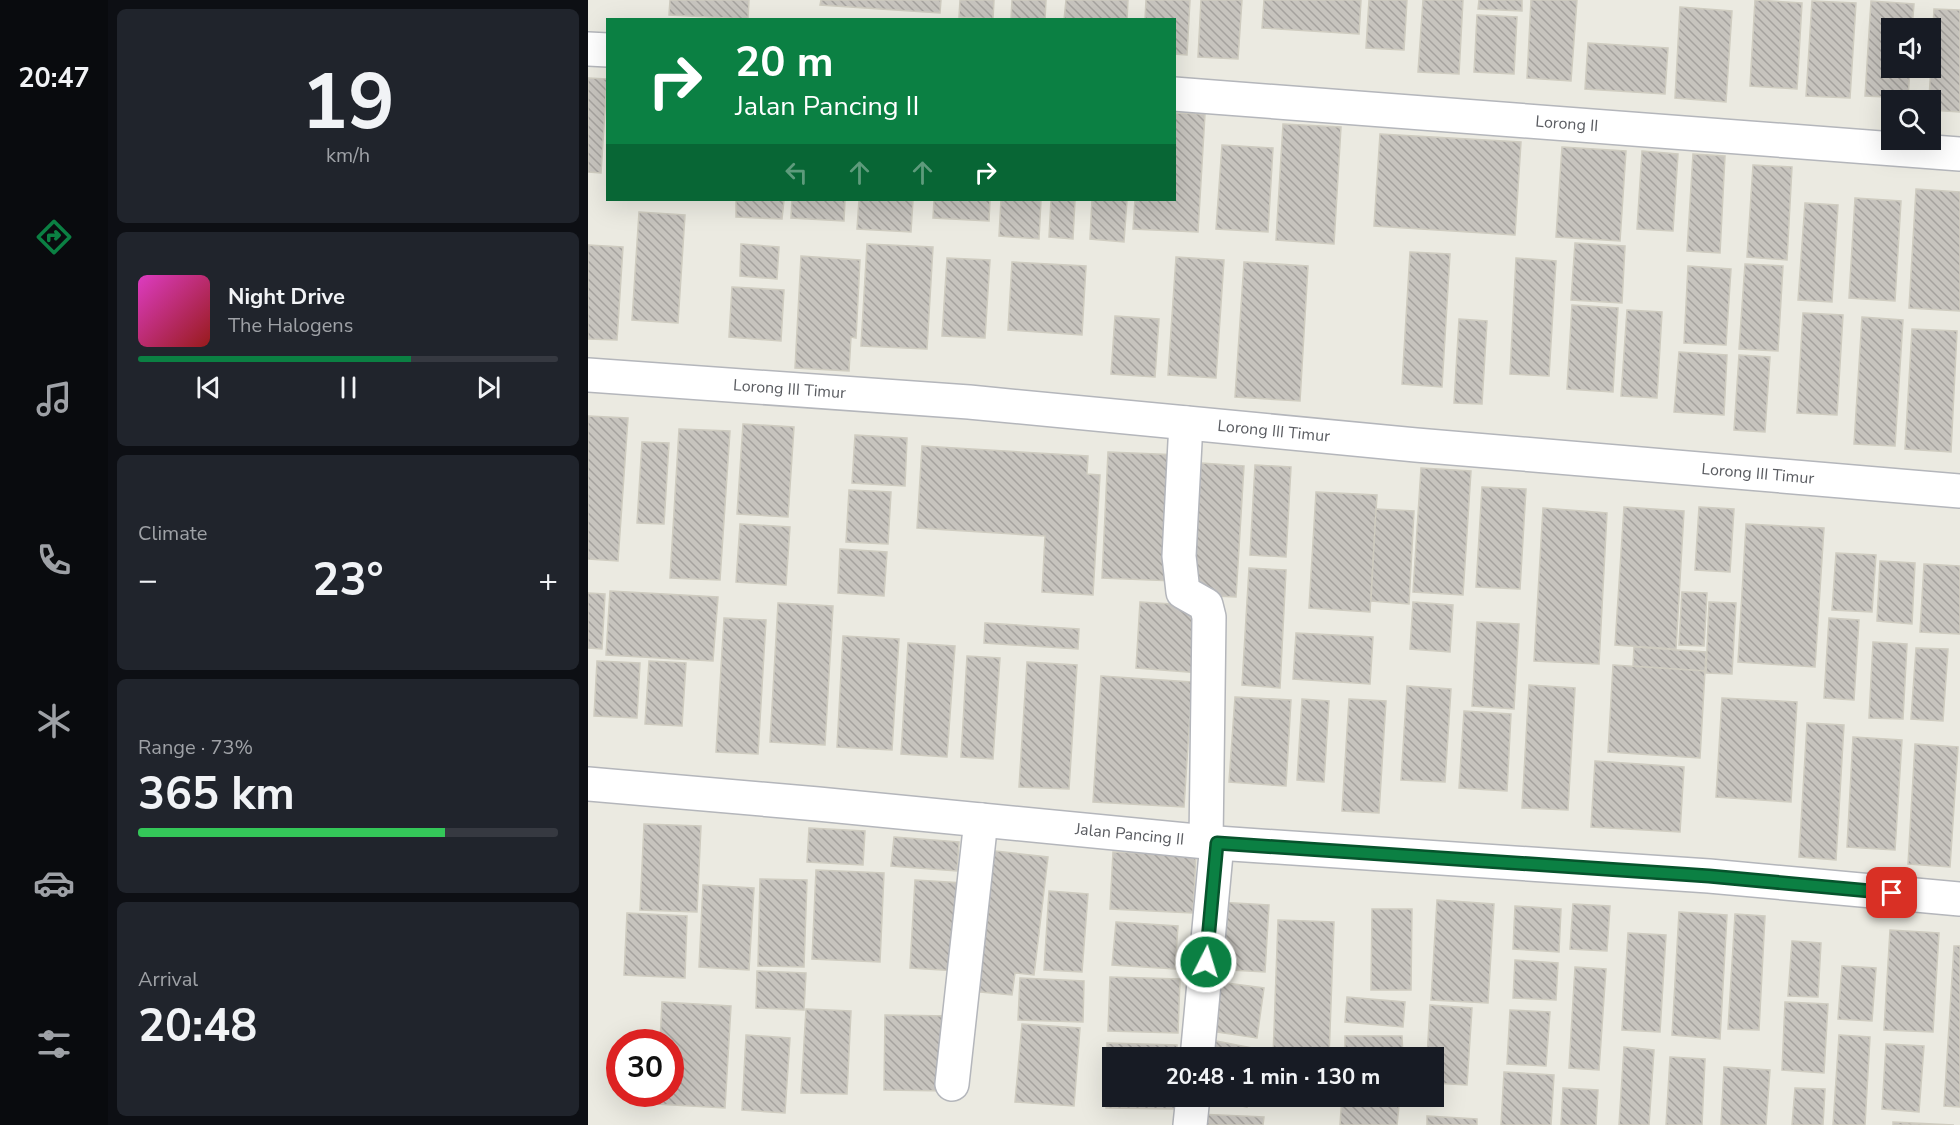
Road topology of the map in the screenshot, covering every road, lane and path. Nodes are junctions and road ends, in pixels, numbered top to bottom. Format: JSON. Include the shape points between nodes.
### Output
{"nodes":[{"id":1,"x":588,"y":49,"type":"edge"},
{"id":2,"x":606,"y":50,"type":"edge"},
{"id":3,"x":1176,"y":94,"type":"edge"},
{"id":4,"x":1960,"y":154,"type":"edge"},
{"id":5,"x":588,"y":375,"type":"edge"},
{"id":6,"x":1186,"y":423,"type":"junction"},
{"id":7,"x":1960,"y":491,"type":"edge"},
{"id":8,"x":588,"y":784,"type":"edge"},
{"id":9,"x":981,"y":820,"type":"junction"},
{"id":10,"x":1212,"y":842,"type":"junction"},
{"id":11,"x":1960,"y":899,"type":"edge"},
{"id":12,"x":1198,"y":1047,"type":"edge"},
{"id":13,"x":952,"y":1084,"type":"dead end"},
{"id":14,"x":1192,"y":1107,"type":"edge"},
{"id":15,"x":1190,"y":1125,"type":"edge"}],
"edges":[{"from":1,"to":2,"type":"street"},
{"from":3,"to":4,"type":"street","name":"Lorong II"},
{"from":5,"to":6,"type":"street","name":"Lorong III Timur","via":[[969,402]]},
{"from":6,"to":7,"type":"street","name":"Lorong III Timur"},
{"from":6,"to":10,"type":"street","via":[[1179,556],[1183,592],[1206,605],[1209,617]]},
{"from":8,"to":9,"type":"street","name":"Jalan Pancing II"},
{"from":9,"to":10,"type":"street","name":"Jalan Pancing II"},
{"from":9,"to":13,"type":"street"},
{"from":10,"to":11,"type":"street","name":"Jalan Pancing II","via":[[1697,875]]},
{"from":10,"to":12,"type":"street"},
{"from":14,"to":15,"type":"street"}]}
